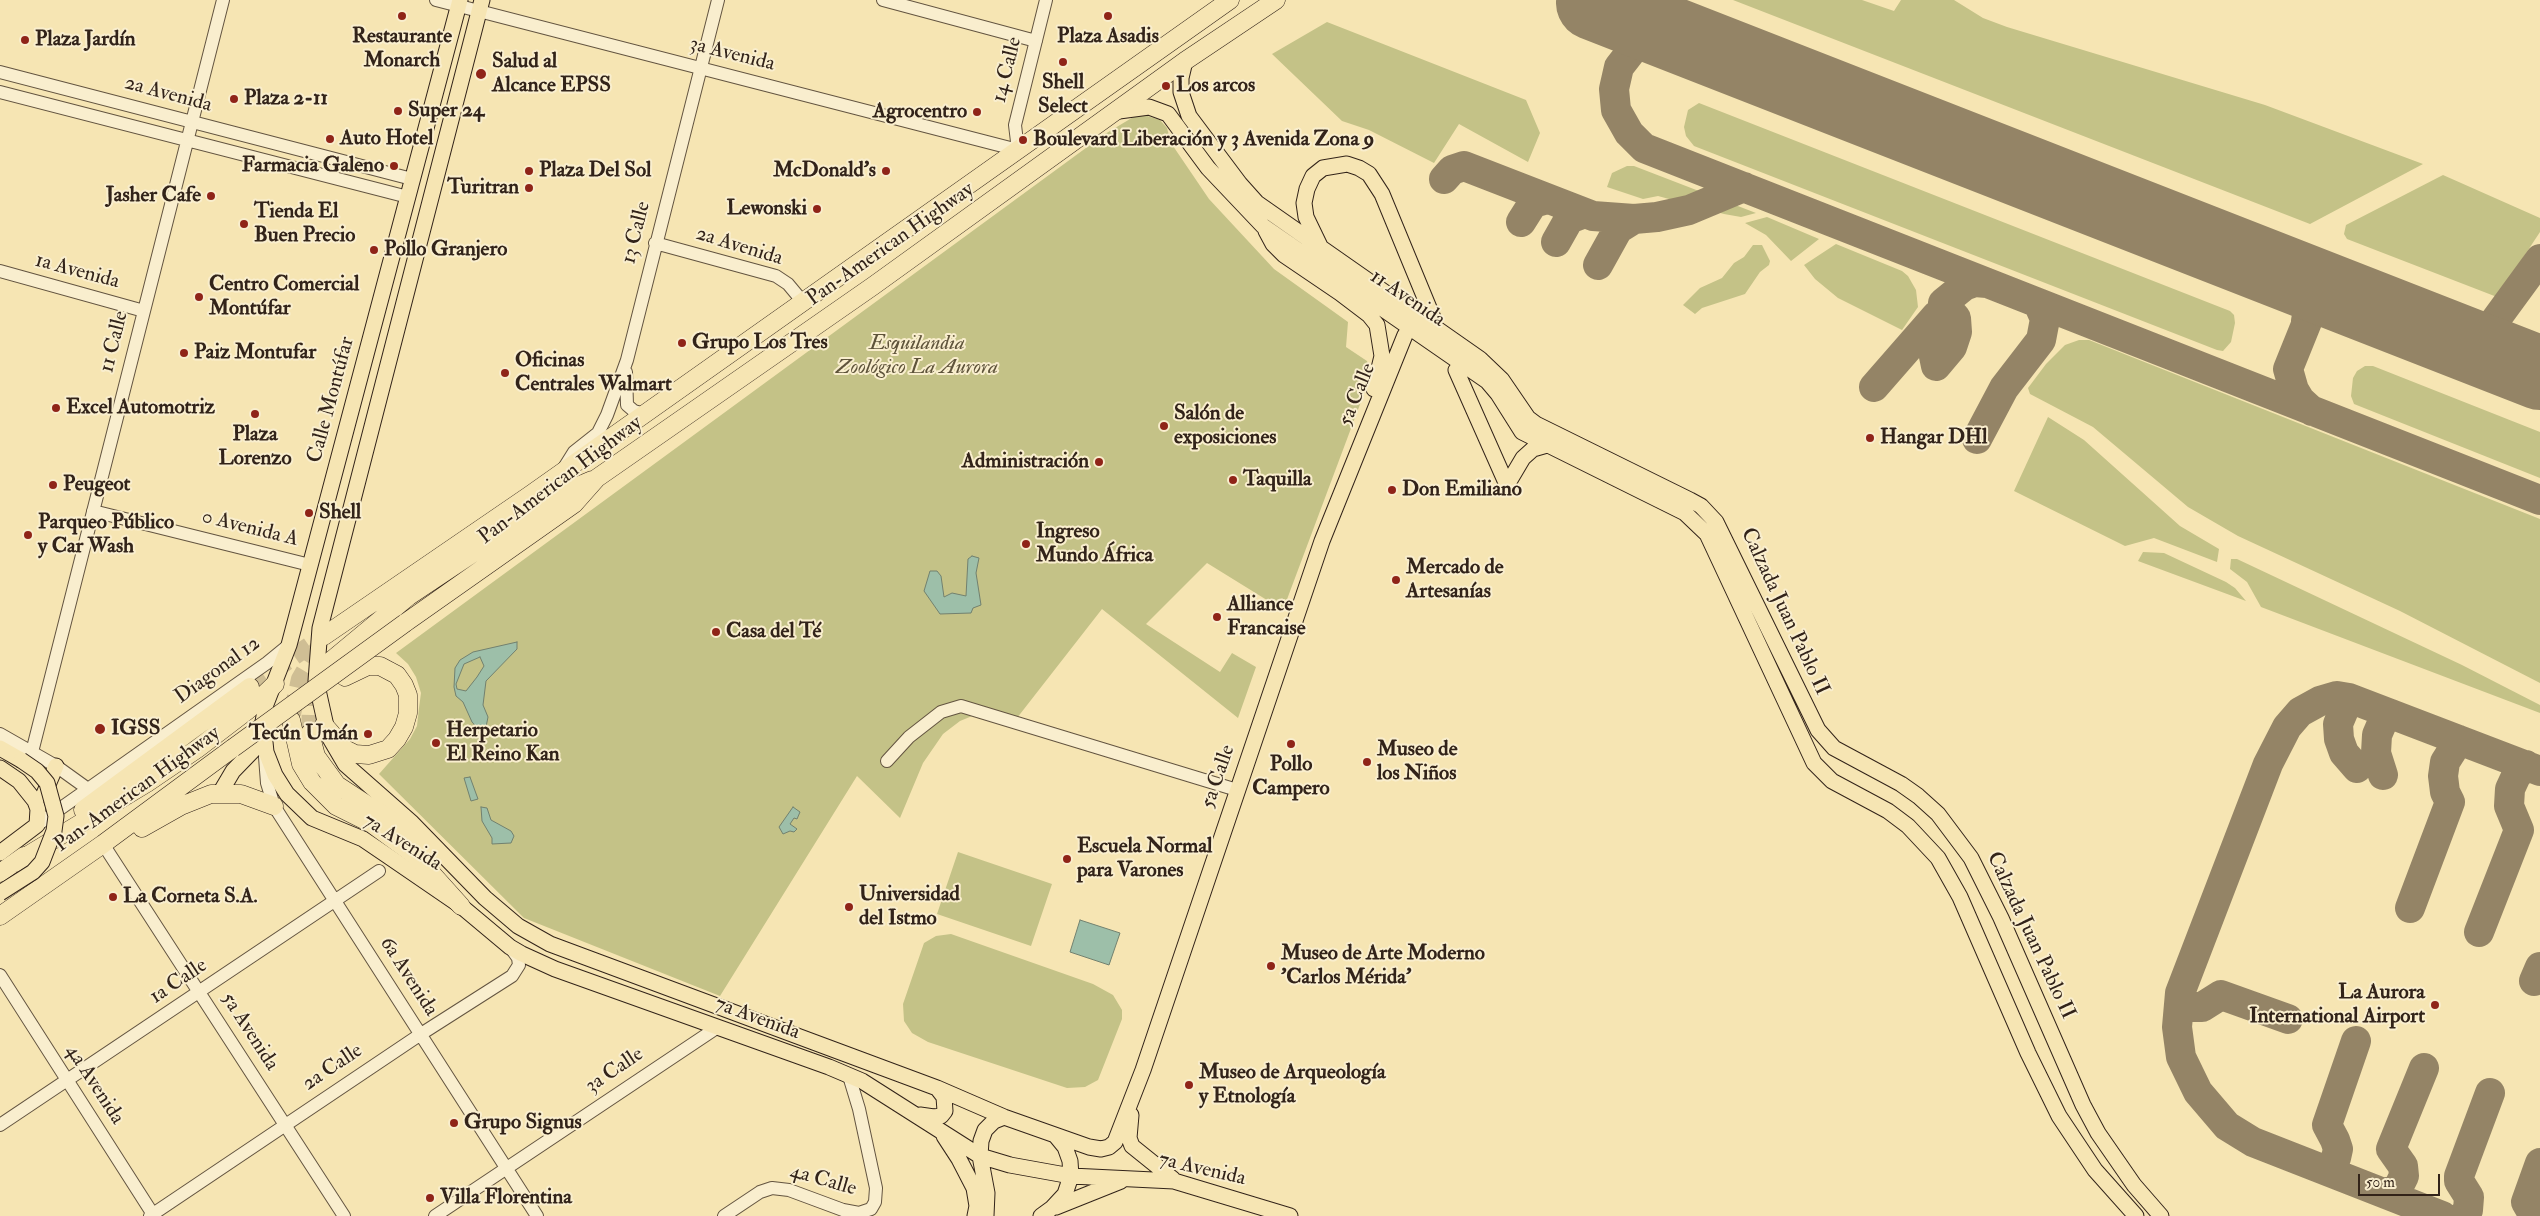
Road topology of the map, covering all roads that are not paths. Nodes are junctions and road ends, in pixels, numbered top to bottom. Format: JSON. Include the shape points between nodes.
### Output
{"nodes":[{"id":1,"x":223,"y":0,"type":"edge"},
{"id":2,"x":436,"y":0,"type":"edge"},
{"id":3,"x":718,"y":0,"type":"edge"},
{"id":4,"x":883,"y":0,"type":"edge"},
{"id":5,"x":1046,"y":0,"type":"edge"},
{"id":6,"x":1230,"y":0,"type":"edge"},
{"id":7,"x":1276,"y":0,"type":"edge"},
{"id":8,"x":459,"y":3,"type":"edge"},
{"id":9,"x":480,"y":5,"type":"edge"},
{"id":10,"x":1036,"y":41,"type":"junction"},
{"id":11,"x":1185,"y":61,"type":"junction"},
{"id":12,"x":700,"y":68,"type":"junction"},
{"id":13,"x":0,"y":72,"type":"edge"},
{"id":14,"x":0,"y":92,"type":"edge"},
{"id":15,"x":1119,"y":111,"type":"junction"},
{"id":16,"x":192,"y":122,"type":"junction"},
{"id":17,"x":188,"y":138,"type":"junction"},
{"id":18,"x":1018,"y":150,"type":"junction"},
{"id":19,"x":412,"y":179,"type":"junction"},
{"id":20,"x":408,"y":197,"type":"junction"},
{"id":21,"x":1263,"y":226,"type":"junction"},
{"id":22,"x":655,"y":243,"type":"junction"},
{"id":23,"x":1322,"y":250,"type":"junction"},
{"id":24,"x":1409,"y":262,"type":"junction"},
{"id":25,"x":0,"y":272,"type":"edge"},
{"id":26,"x":803,"y":302,"type":"junction"},
{"id":27,"x":1411,"y":303,"type":"dead end"},
{"id":28,"x":144,"y":311,"type":"junction"},
{"id":29,"x":1434,"y":320,"type":"dead end"},
{"id":30,"x":1405,"y":335,"type":"dead end"},
{"id":31,"x":627,"y":360,"type":"junction"},
{"id":32,"x":1456,"y":370,"type":"dead end"},
{"id":33,"x":646,"y":414,"type":"junction"},
{"id":34,"x":1547,"y":445,"type":"junction"},
{"id":35,"x":560,"y":474,"type":"junction"},
{"id":36,"x":598,"y":478,"type":"junction"},
{"id":37,"x":1701,"y":506,"type":"joint"},
{"id":38,"x":93,"y":511,"type":"junction"},
{"id":39,"x":1685,"y":513,"type":"joint"},
{"id":40,"x":1322,"y":541,"type":"junction"},
{"id":41,"x":310,"y":565,"type":"junction"},
{"id":42,"x":327,"y":634,"type":"tunnel mouth"},
{"id":43,"x":289,"y":645,"type":"junction"},
{"id":44,"x":327,"y":664,"type":"tunnel mouth"},
{"id":45,"x":275,"y":684,"type":"junction"},
{"id":46,"x":250,"y":687,"type":"tunnel mouth"},
{"id":47,"x":291,"y":720,"type":"tunnel mouth"},
{"id":48,"x":317,"y":729,"type":"junction"},
{"id":49,"x":0,"y":734,"type":"edge"},
{"id":50,"x":265,"y":745,"type":"junction"},
{"id":51,"x":0,"y":748,"type":"edge"},
{"id":52,"x":229,"y":752,"type":"junction"},
{"id":53,"x":26,"y":756,"type":"junction"},
{"id":54,"x":888,"y":761,"type":"dead end"},
{"id":55,"x":56,"y":766,"type":"junction"},
{"id":56,"x":0,"y":768,"type":"edge"},
{"id":57,"x":88,"y":789,"type":"junction"},
{"id":58,"x":1237,"y":790,"type":"junction"},
{"id":59,"x":220,"y":793,"type":"junction"},
{"id":60,"x":274,"y":806,"type":"junction"},
{"id":61,"x":83,"y":810,"type":"dead end"},
{"id":62,"x":38,"y":817,"type":"junction"},
{"id":63,"x":103,"y":844,"type":"junction"},
{"id":64,"x":36,"y":847,"type":"dead end"},
{"id":65,"x":436,"y":850,"type":"joint"},
{"id":66,"x":0,"y":853,"type":"edge"},
{"id":67,"x":15,"y":863,"type":"junction"},
{"id":68,"x":379,"y":871,"type":"dead end"},
{"id":69,"x":0,"y":873,"type":"edge"},
{"id":70,"x":0,"y":893,"type":"edge"},
{"id":71,"x":336,"y":902,"type":"junction"},
{"id":72,"x":461,"y":906,"type":"junction"},
{"id":73,"x":0,"y":916,"type":"edge"},
{"id":74,"x":510,"y":947,"type":"junction"},
{"id":75,"x":0,"y":975,"type":"edge"},
{"id":76,"x":199,"y":992,"type":"junction"},
{"id":77,"x":718,"y":1027,"type":"junction"},
{"id":78,"x":421,"y":1034,"type":"junction"},
{"id":79,"x":1143,"y":1070,"type":"junction"},
{"id":80,"x":849,"y":1076,"type":"junction"},
{"id":81,"x":67,"y":1080,"type":"junction"},
{"id":82,"x":937,"y":1088,"type":"junction"},
{"id":83,"x":916,"y":1114,"type":"junction"},
{"id":84,"x":1004,"y":1117,"type":"junction"},
{"id":85,"x":0,"y":1125,"type":"edge"},
{"id":86,"x":285,"y":1125,"type":"junction"},
{"id":87,"x":939,"y":1128,"type":"junction"},
{"id":88,"x":1056,"y":1136,"type":"junction"},
{"id":89,"x":980,"y":1156,"type":"junction"},
{"id":90,"x":508,"y":1169,"type":"junction"},
{"id":91,"x":1071,"y":1176,"type":"junction"},
{"id":92,"x":1131,"y":1178,"type":"junction"},
{"id":93,"x":1174,"y":1181,"type":"junction"},
{"id":94,"x":1046,"y":1212,"type":"edge"},
{"id":95,"x":153,"y":1215,"type":"edge"},
{"id":96,"x":344,"y":1216,"type":"edge"},
{"id":97,"x":435,"y":1216,"type":"edge"},
{"id":98,"x":537,"y":1216,"type":"edge"},
{"id":99,"x":724,"y":1216,"type":"edge"},
{"id":100,"x":975,"y":1216,"type":"edge"},
{"id":101,"x":986,"y":1216,"type":"edge"},
{"id":102,"x":1290,"y":1216,"type":"edge"},
{"id":103,"x":2136,"y":1216,"type":"edge"},
{"id":104,"x":2161,"y":1216,"type":"edge"}],
"edges":[{"from":1,"to":16,"type":"street","name":"11 Calle"},
{"from":2,"to":8,"type":"street","name":"3a Avenida"},
{"from":3,"to":12,"type":"street","name":"13 Calle"},
{"from":4,"to":10,"type":"street"},
{"from":5,"to":10,"type":"street","name":"14 Calle"},
{"from":6,"to":18,"type":"highway","name":"Pan-American Highway"},
{"from":7,"to":11,"type":"highway","name":"Pan-American Highway"},
{"from":8,"to":9,"type":"street","name":"3a Avenida"},
{"from":8,"to":19,"type":"main road","name":"Calle Montúfar"},
{"from":9,"to":12,"type":"street","name":"3a Avenida"},
{"from":9,"to":48,"type":"main road","name":"Calle Montúfar","via":[[322,622],[316,654]]},
{"from":10,"to":18,"type":"street","name":"14 Calle","via":[[1015,125]]},
{"from":11,"to":15,"type":"highway","name":"Pan-American Highway"},
{"from":11,"to":23,"type":"main road","name":"11 Avenida","via":[[1181,92],[1190,116],[1257,202]]},
{"from":12,"to":18,"type":"street","name":"3a Avenida"},
{"from":12,"to":22,"type":"street","name":"13 Calle"},
{"from":13,"to":16,"type":"street","name":"2a Avenida"},
{"from":14,"to":17,"type":"street","name":"2a Avenida"},
{"from":15,"to":21,"type":"main road","name":"11 Avenida","via":[[1149,107],[1168,114],[1208,168]]},
{"from":15,"to":36,"type":"highway","name":"Pan-American Highway"},
{"from":16,"to":17,"type":"street","name":"11 Calle"},
{"from":16,"to":19,"type":"street","name":"2a Avenida"},
{"from":17,"to":20,"type":"street","name":"2a Avenida"},
{"from":17,"to":28,"type":"street","name":"11 Calle"},
{"from":18,"to":26,"type":"highway","name":"Pan-American Highway"},
{"from":19,"to":20,"type":"main road","name":"Calle Montúfar"},
{"from":20,"to":41,"type":"main road","name":"Calle Montúfar"},
{"from":21,"to":34,"type":"main road","name":"11 Avenida","via":[[1487,381],[1522,432]]},
{"from":21,"to":40,"type":"main road","via":[[1284,255],[1369,315],[1377,325],[1381,339],[1380,371],[1329,505]]},
{"from":22,"to":26,"type":"street","name":"2a Avenida","via":[[776,276],[788,284]]},
{"from":22,"to":31,"type":"street","name":"13 Calle"},
{"from":23,"to":24,"type":"main road","via":[[1306,217],[1306,189],[1313,176],[1323,168],[1347,164],[1369,174],[1376,183]]},
{"from":23,"to":37,"type":"main road","name":"11 Avenida","via":[[1480,358],[1502,380],[1524,414],[1536,424]]},
{"from":24,"to":27,"type":"main road"},
{"from":24,"to":29,"type":"main road"},
{"from":25,"to":28,"type":"street","name":"1a Avenida"},
{"from":26,"to":33,"type":"highway","name":"Pan-American Highway"},
{"from":28,"to":38,"type":"street","name":"11 Calle"},
{"from":30,"to":40,"type":"main road","name":"5a Calle"},
{"from":31,"to":33,"type":"street","name":"13 Calle","via":[[627,405]]},
{"from":31,"to":35,"type":"street","name":"13 Calle","via":[[598,433],[574,452]]},
{"from":32,"to":34,"type":"main road","via":[[1507,485],[1523,458]]},
{"from":33,"to":35,"type":"highway","name":"Pan-American Highway"},
{"from":34,"to":39,"type":"main road","name":"11 Avenida"},
{"from":35,"to":42,"type":"highway","name":"Pan-American Highway"},
{"from":36,"to":44,"type":"highway","via":[[558,496],[409,596]]},
{"from":36,"to":52,"type":"highway","name":"Pan-American Highway","bridge":true,"via":[[574,504],[404,623]]},
{"from":37,"to":104,"type":"main road","name":"Calzada Juan Pablo II","via":[[1722,531],[1818,730],[1834,748],[1918,796],[1938,814],[1971,858],[2001,918],[2083,1105],[2129,1178]]},
{"from":38,"to":41,"type":"street","name":"0 Avenida A"},
{"from":38,"to":53,"type":"street","name":"11 Calle"},
{"from":39,"to":103,"type":"main road","name":"Calzada Juan Pablo II","via":[[1707,534],[1716,548],[1814,763],[1832,781],[1888,811],[1908,826],[1950,876],[2050,1100],[2095,1170]]},
{"from":40,"to":58,"type":"main road","name":"5a Calle"},
{"from":41,"to":43,"type":"main road","name":"Calle Montúfar"},
{"from":43,"to":45,"type":"main road","name":"Calle Montúfar"},
{"from":43,"to":57,"type":"street","name":"Diagonal 12"},
{"from":45,"to":50,"type":"main road","name":"Calle Montúfar","via":[[266,704],[263,722]]},
{"from":45,"to":67,"type":"highway","via":[[248,710],[140,788]]},
{"from":46,"to":61,"type":"highway","name":"Pan-American Highway"},
{"from":47,"to":72,"type":"highway","via":[[301,764],[312,782],[336,806],[372,824],[409,851]]},
{"from":48,"to":52,"type":"highway","via":[[355,754],[369,755],[388,749],[404,727],[408,713],[408,695],[404,685],[396,675],[380,666],[368,666],[345,677],[260,736]]},
{"from":48,"to":65,"type":"highway","via":[[316,756],[337,785]]},
{"from":49,"to":53,"type":"street"},
{"from":50,"to":59,"type":"main road","via":[[233,771]]},
{"from":50,"to":60,"type":"street","name":"6a Avenida","via":[[266,783]]},
{"from":50,"to":72,"type":"main road","name":"7a Avenida","via":[[281,785],[302,810],[322,823],[364,840]]},
{"from":51,"to":53,"type":"main road"},
{"from":52,"to":63,"type":"highway","name":"Pan-American Highway"},
{"from":53,"to":55,"type":"street"},
{"from":53,"to":70,"type":"main road","bridge":true,"via":[[47,783],[56,816],[54,831],[42,862],[33,872]]},
{"from":54,"to":58,"type":"street","via":[[909,737],[941,712],[961,706]]},
{"from":55,"to":57,"type":"street"},
{"from":55,"to":62,"type":"main road"},
{"from":56,"to":62,"type":"main road","via":[[18,781],[35,801]]},
{"from":57,"to":62,"type":"street","name":"Diagonal 12"},
{"from":58,"to":79,"type":"main road","name":"5a Calle"},
{"from":59,"to":60,"type":"highway","via":[[241,794]]},
{"from":59,"to":63,"type":"highway","via":[[193,800],[125,839]]},
{"from":60,"to":71,"type":"street","name":"6a Avenida"},
{"from":62,"to":66,"type":"main road","name":"Diagonal 12"},
{"from":63,"to":73,"type":"highway","name":"Pan-American Highway"},
{"from":63,"to":76,"type":"street","name":"5a Avenida"},
{"from":64,"to":67,"type":"highway","name":"Pan-American Highway"},
{"from":65,"to":82,"type":"main road","name":"7a Avenida","via":[[484,898],[518,926],[550,944]]},
{"from":67,"to":69,"type":"highway","name":"Pan-American Highway"},
{"from":68,"to":71,"type":"street","name":"1a Calle"},
{"from":71,"to":76,"type":"street","name":"1a Calle"},
{"from":71,"to":78,"type":"street","name":"6a Avenida"},
{"from":72,"to":74,"type":"main road","name":"7a Avenida"},
{"from":74,"to":77,"type":"main road","name":"7a Avenida","via":[[556,969]]},
{"from":74,"to":78,"type":"street","name":"2a Calle","via":[[519,965],[512,976]]},
{"from":75,"to":81,"type":"street","name":"4a Avenida"},
{"from":76,"to":81,"type":"street","name":"1a Calle"},
{"from":76,"to":86,"type":"street","name":"5a Avenida"},
{"from":77,"to":80,"type":"main road","name":"7a Avenida"},
{"from":77,"to":90,"type":"street","name":"3a Calle"},
{"from":78,"to":86,"type":"street","name":"2a Calle"},
{"from":78,"to":90,"type":"street","name":"6a Avenida"},
{"from":79,"to":88,"type":"main road","name":"5a Calle","via":[[1115,1142],[1109,1147],[1089,1147]]},
{"from":79,"to":93,"type":"main road","via":[[1129,1122],[1129,1138],[1132,1146]]},
{"from":80,"to":83,"type":"main road","name":"7a Avenida"},
{"from":80,"to":99,"type":"street","name":"4a Calle","via":[[876,1188],[875,1202],[870,1209],[859,1213],[843,1210],[789,1190],[772,1188],[760,1192]]},
{"from":81,"to":85,"type":"street","name":"1a Calle"},
{"from":81,"to":95,"type":"street","name":"4a Avenida"},
{"from":82,"to":83,"type":"main road","via":[[946,1104],[941,1116],[934,1118]]},
{"from":82,"to":84,"type":"main road","name":"7a Avenida"},
{"from":83,"to":87,"type":"main road","name":"7a Avenida"},
{"from":84,"to":88,"type":"main road","name":"7a Avenida"},
{"from":84,"to":89,"type":"main road","via":[[985,1130]]},
{"from":86,"to":95,"type":"street","name":"2a Calle"},
{"from":86,"to":96,"type":"street","name":"5a Avenida"},
{"from":87,"to":89,"type":"main road","name":"7a Avenida"},
{"from":87,"to":100,"type":"main road","via":[[972,1182],[977,1206]]},
{"from":88,"to":91,"type":"main road","via":[[1065,1147]]},
{"from":89,"to":91,"type":"main road","name":"7a Avenida"},
{"from":89,"to":101,"type":"main road","via":[[987,1193]]},
{"from":90,"to":97,"type":"street","name":"3a Calle"},
{"from":90,"to":98,"type":"street","name":"6a Avenida"},
{"from":91,"to":92,"type":"main road","name":"7a Avenida"},
{"from":91,"to":94,"type":"main road","via":[[1065,1194]]},
{"from":92,"to":93,"type":"main road","name":"7a Avenida"},
{"from":92,"to":94,"type":"main road"},
{"from":93,"to":102,"type":"main road","name":"7a Avenida"}]}
